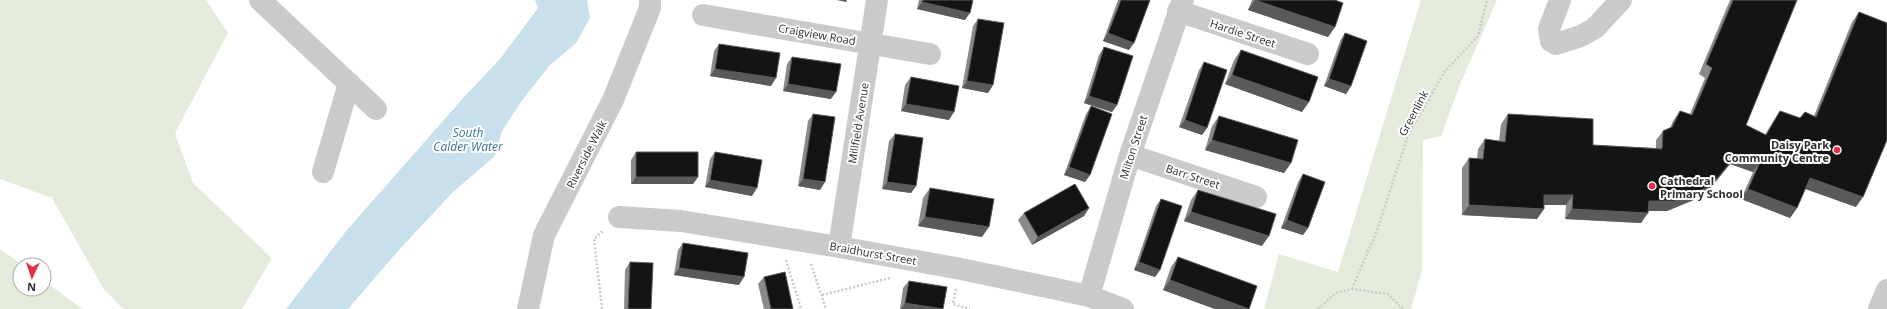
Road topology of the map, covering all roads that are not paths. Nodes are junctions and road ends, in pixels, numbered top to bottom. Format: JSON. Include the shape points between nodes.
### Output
{"nodes":[{"id":1,"x":260,"y":0,"type":"edge"},
{"id":2,"x":650,"y":0,"type":"edge"},
{"id":3,"x":877,"y":0,"type":"edge"},
{"id":4,"x":1560,"y":0,"type":"edge"},
{"id":5,"x":1616,"y":1,"type":"edge"},
{"id":6,"x":1181,"y":6,"type":"edge"},
{"id":7,"x":704,"y":15,"type":"dead end"},
{"id":8,"x":870,"y":43,"type":"junction"},
{"id":9,"x":930,"y":54,"type":"dead end"},
{"id":10,"x":1308,"y":54,"type":"dead end"},
{"id":11,"x":349,"y":83,"type":"junction"},
{"id":12,"x":376,"y":108,"type":"dead end"},
{"id":13,"x":1130,"y":155,"type":"junction"},
{"id":14,"x":323,"y":172,"type":"dead end"},
{"id":15,"x":1256,"y":197,"type":"dead end"},
{"id":16,"x":619,"y":217,"type":"road end"},
{"id":17,"x":839,"y":247,"type":"junction"},
{"id":18,"x":1887,"y":290,"type":"edge"},
{"id":19,"x":1089,"y":296,"type":"junction"},
{"id":20,"x":528,"y":309,"type":"edge"},
{"id":21,"x":1123,"y":309,"type":"edge"},
{"id":22,"x":1879,"y":309,"type":"edge"}],
"edges":[{"from":1,"to":11,"type":"street"},
{"from":2,"to":20,"type":"street","name":"Riverside Walk","via":[[650,8],[613,100],[544,236]]},
{"from":3,"to":8,"type":"street","name":"Millfield Avenue"},
{"from":4,"to":5,"type":"street","via":[[1549,29],[1551,41],[1556,44],[1581,36],[1595,28]]},
{"from":6,"to":10,"type":"street","name":"Hardie Street"},
{"from":6,"to":13,"type":"street","name":"Milton Street"},
{"from":7,"to":8,"type":"street","name":"Craigview Road"},
{"from":8,"to":9,"type":"street","name":"Craigview Road"},
{"from":8,"to":17,"type":"street","name":"Millfield Avenue"},
{"from":11,"to":12,"type":"street"},
{"from":11,"to":14,"type":"street"},
{"from":13,"to":15,"type":"street","name":"Barr Street"},
{"from":13,"to":19,"type":"street","name":"Milton Street"},
{"from":16,"to":17,"type":"street","name":"Braidhurst Street","via":[[681,220]]},
{"from":17,"to":19,"type":"street","name":"Braidhurst Street"},
{"from":18,"to":22,"type":"street"},
{"from":19,"to":21,"type":"street","name":"Braidhurst Street"}]}
